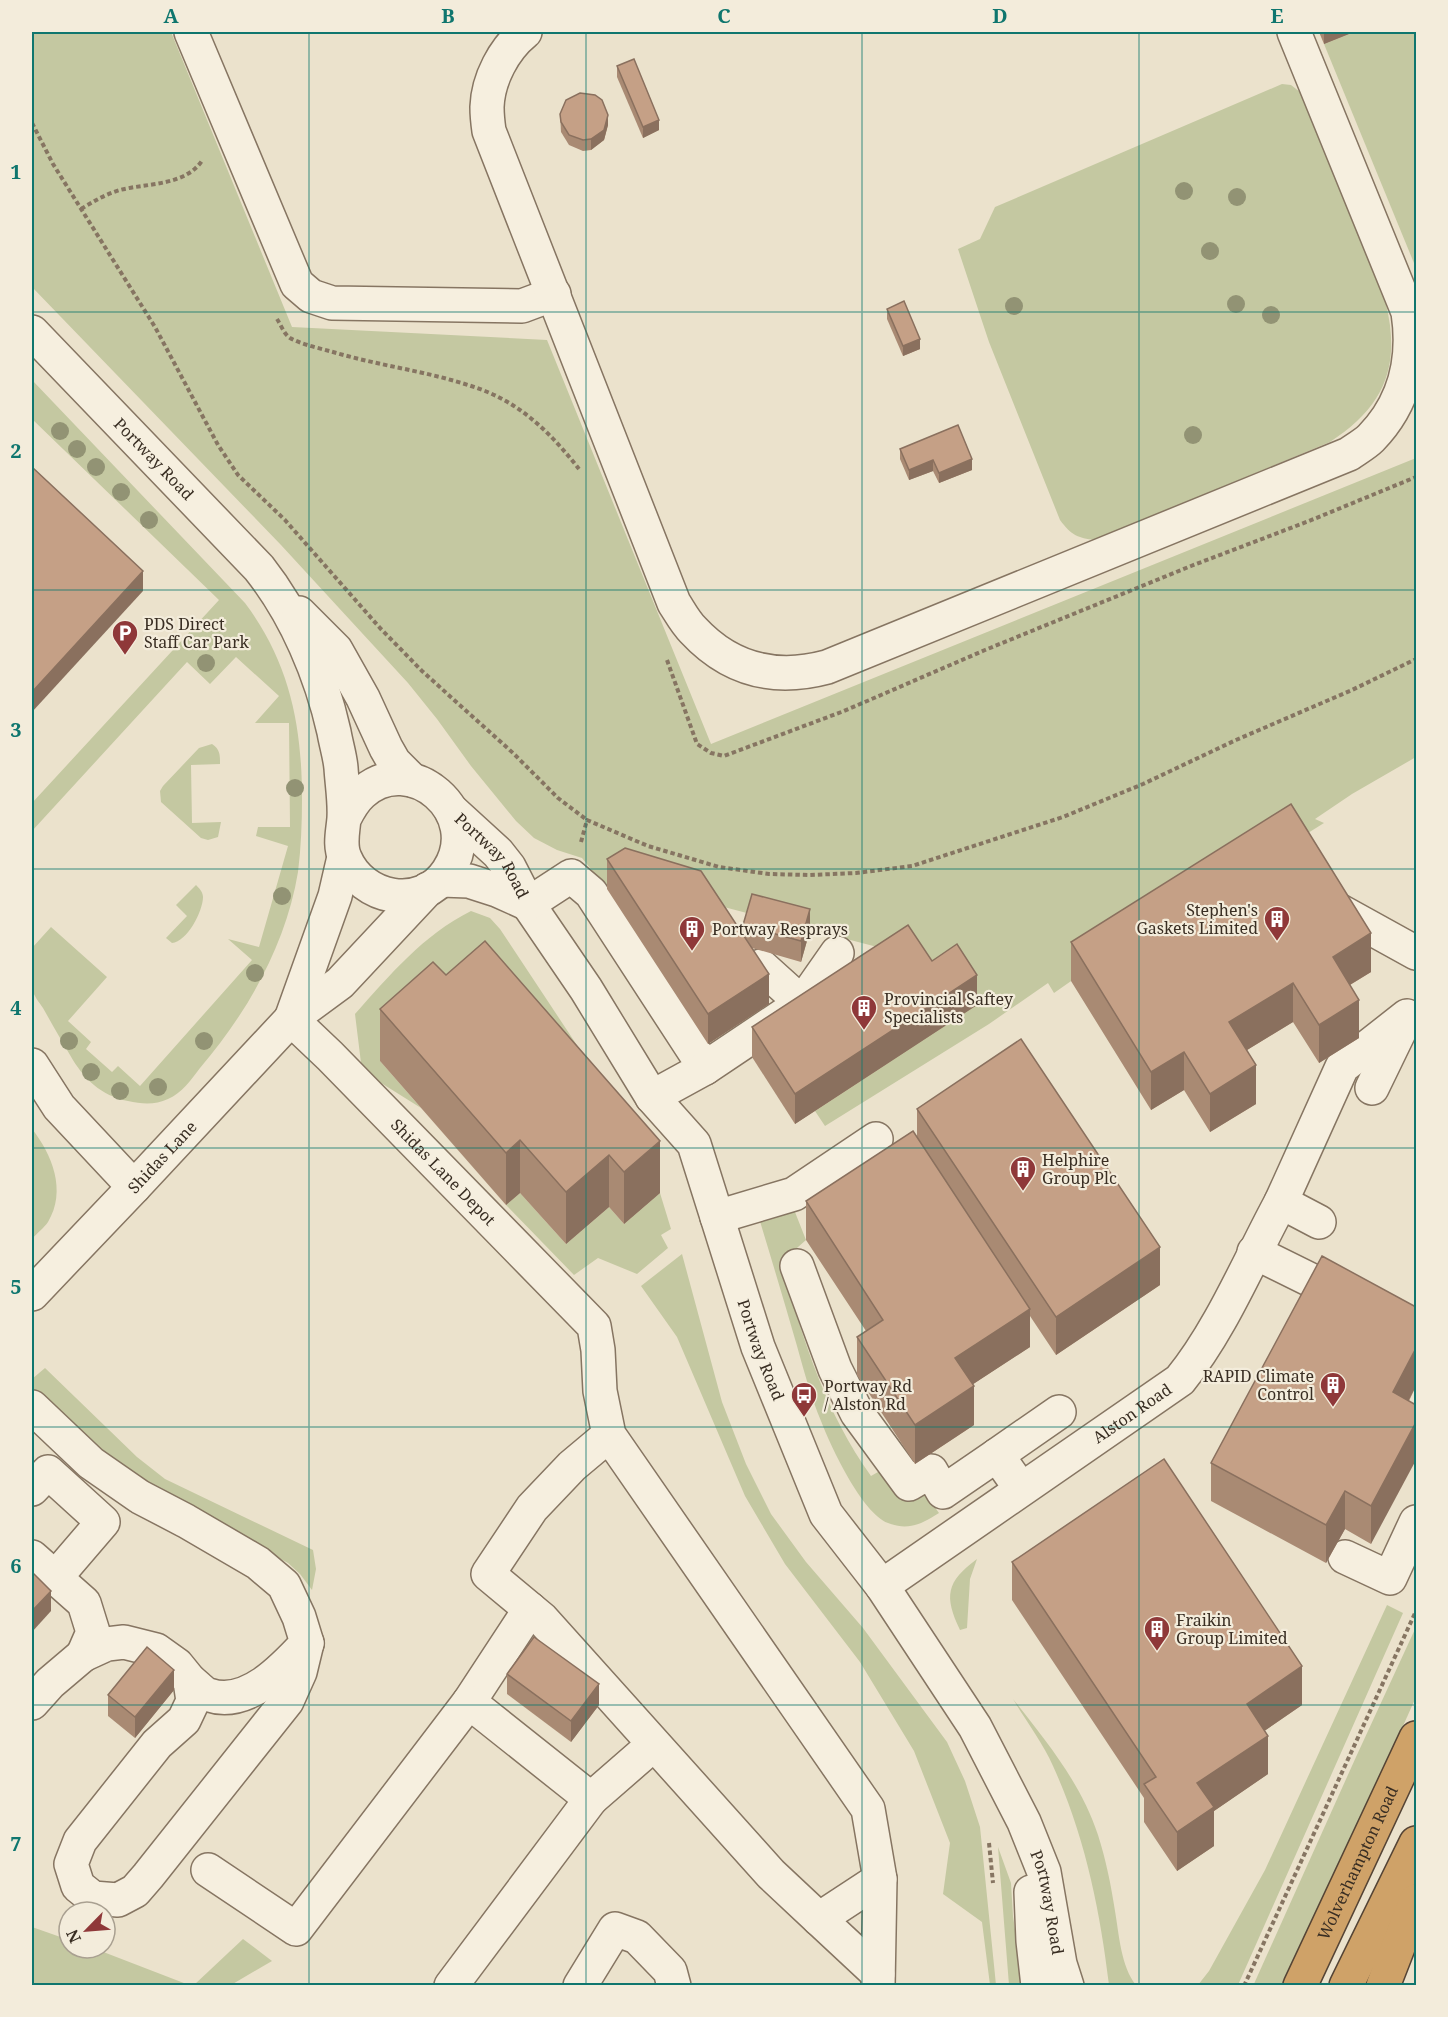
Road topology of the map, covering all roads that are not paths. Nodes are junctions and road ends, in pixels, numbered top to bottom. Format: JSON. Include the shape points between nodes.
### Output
{"nodes":[{"id":1,"x":191,"y":32,"type":"edge"},
{"id":2,"x":525,"y":32,"type":"edge"},
{"id":3,"x":1294,"y":32,"type":"edge"},
{"id":4,"x":554,"y":294,"type":"junction"},
{"id":5,"x":32,"y":332,"type":"edge"},
{"id":6,"x":274,"y":588,"type":"junction"},
{"id":7,"x":412,"y":780,"type":"junction"},
{"id":8,"x":451,"y":810,"type":"junction"},
{"id":9,"x":344,"y":819,"type":"junction"},
{"id":10,"x":344,"y":857,"type":"junction"},
{"id":11,"x":434,"y":884,"type":"junction"},
{"id":12,"x":528,"y":904,"type":"junction"},
{"id":13,"x":1340,"y":911,"type":"edge"},
{"id":14,"x":837,"y":953,"type":"dead end"},
{"id":15,"x":1416,"y":953,"type":"edge"},
{"id":16,"x":761,"y":966,"type":"edge"},
{"id":17,"x":802,"y":1004,"type":"junction"},
{"id":18,"x":1412,"y":1006,"type":"edge"},
{"id":19,"x":291,"y":1019,"type":"junction"},
{"id":20,"x":32,"y":1065,"type":"edge"},
{"id":21,"x":705,"y":1068,"type":"junction"},
{"id":22,"x":1372,"y":1088,"type":"dead end"},
{"id":23,"x":652,"y":1097,"type":"junction"},
{"id":24,"x":876,"y":1139,"type":"dead end"},
{"id":25,"x":134,"y":1187,"type":"junction"},
{"id":26,"x":1281,"y":1202,"type":"junction"},
{"id":27,"x":717,"y":1217,"type":"junction"},
{"id":28,"x":1319,"y":1222,"type":"dead end"},
{"id":29,"x":1254,"y":1252,"type":"junction"},
{"id":30,"x":797,"y":1266,"type":"dead end"},
{"id":31,"x":32,"y":1294,"type":"edge"},
{"id":32,"x":1416,"y":1332,"type":"edge"},
{"id":33,"x":32,"y":1407,"type":"edge"},
{"id":34,"x":1059,"y":1412,"type":"dead end"},
{"id":35,"x":609,"y":1435,"type":"junction"},
{"id":36,"x":997,"y":1455,"type":"junction"},
{"id":37,"x":32,"y":1489,"type":"edge"},
{"id":38,"x":1021,"y":1489,"type":"junction"},
{"id":39,"x":1416,"y":1522,"type":"edge"},
{"id":40,"x":1345,"y":1557,"type":"dead end"},
{"id":41,"x":43,"y":1567,"type":"edge"},
{"id":42,"x":882,"y":1586,"type":"junction"},
{"id":43,"x":530,"y":1609,"type":"junction"},
{"id":44,"x":307,"y":1643,"type":"junction"},
{"id":45,"x":83,"y":1655,"type":"junction"},
{"id":46,"x":190,"y":1681,"type":"junction"},
{"id":47,"x":469,"y":1702,"type":"junction"},
{"id":48,"x":32,"y":1704,"type":"edge"},
{"id":49,"x":1416,"y":1738,"type":"edge"},
{"id":50,"x":653,"y":1744,"type":"junction"},
{"id":51,"x":591,"y":1799,"type":"junction"},
{"id":52,"x":1024,"y":1822,"type":"junction"},
{"id":53,"x":1416,"y":1843,"type":"edge"},
{"id":54,"x":208,"y":1870,"type":"dead end"},
{"id":55,"x":880,"y":1879,"type":"junction"},
{"id":56,"x":1416,"y":1901,"type":"edge"},
{"id":57,"x":819,"y":1919,"type":"junction"},
{"id":58,"x":876,"y":1982,"type":"edge"},
{"id":59,"x":451,"y":1986,"type":"edge"},
{"id":60,"x":580,"y":1986,"type":"edge"},
{"id":61,"x":674,"y":1986,"type":"edge"},
{"id":62,"x":1038,"y":1986,"type":"edge"},
{"id":63,"x":1067,"y":1986,"type":"edge"},
{"id":64,"x":1300,"y":1986,"type":"edge"},
{"id":65,"x":1346,"y":1986,"type":"edge"},
{"id":66,"x":1383,"y":1986,"type":"edge"}],
"edges":[{"from":1,"to":4,"type":"street","via":[[297,284],[311,296],[332,303],[522,306]]},
{"from":2,"to":4,"type":"street","via":[[501,60],[492,84],[487,107],[489,131]]},
{"from":3,"to":4,"type":"street","via":[[1408,312],[1412,334],[1406,378],[1385,421],[1370,439],[1349,454],[827,667],[788,674],[765,672],[716,651],[692,629],[674,603]]},
{"from":5,"to":6,"type":"street","name":"Portway Road"},
{"from":6,"to":7,"type":"street","name":"Portway Road","via":[[336,650],[394,762]]},
{"from":6,"to":9,"type":"street","name":"Portway Road","via":[[313,663],[328,706],[341,765]]},
{"from":7,"to":8,"type":"street","name":"Portway Road","via":[[428,786]]},
{"from":7,"to":9,"type":"street","via":[[392,779],[375,784],[358,798]]},
{"from":8,"to":11,"type":"street","name":"Portway Road","via":[[456,820],[456,855],[448,871]]},
{"from":8,"to":12,"type":"street","name":"Portway Road","via":[[498,853]]},
{"from":9,"to":10,"type":"street","name":"Portway Road"},
{"from":10,"to":11,"type":"street","name":"Portway Road","via":[[353,874],[381,894],[414,895]]},
{"from":10,"to":19,"type":"street","name":"Shidas Lane","via":[[335,896]]},
{"from":11,"to":12,"type":"street","name":"Portway Road","via":[[469,881]]},
{"from":11,"to":19,"type":"street","name":"Shidas Lane","via":[[340,983]]},
{"from":12,"to":21,"type":"street","via":[[571,876],[591,893]]},
{"from":12,"to":23,"type":"street","name":"Portway Road"},
{"from":13,"to":15,"type":"street"},
{"from":14,"to":17,"type":"street"},
{"from":16,"to":17,"type":"street"},
{"from":17,"to":21,"type":"street"},
{"from":18,"to":22,"type":"street"},
{"from":18,"to":26,"type":"street","name":"Alston Road","via":[[1342,1067]]},
{"from":19,"to":25,"type":"street","name":"Shidas Lane"},
{"from":19,"to":35,"type":"street","name":"Shidas Lane Depot","via":[[594,1326]]},
{"from":20,"to":25,"type":"street","via":[[59,1107]]},
{"from":21,"to":23,"type":"street"},
{"from":23,"to":27,"type":"street","name":"Portway Road","via":[[694,1144]]},
{"from":24,"to":27,"type":"street","via":[[794,1194]]},
{"from":25,"to":31,"type":"street","name":"Shidas Lane"},
{"from":26,"to":28,"type":"street"},
{"from":26,"to":29,"type":"street","name":"Alston Road"},
{"from":27,"to":42,"type":"street","name":"Portway Road","via":[[758,1347],[826,1514]]},
{"from":29,"to":32,"type":"street"},
{"from":29,"to":38,"type":"street","name":"Alston Road","via":[[1218,1321],[1180,1380]]},
{"from":30,"to":36,"type":"street","via":[[835,1369],[853,1405],[909,1484],[931,1471],[943,1492]]},
{"from":33,"to":44,"type":"street","via":[[91,1463],[140,1497],[258,1563],[276,1578],[284,1585]]},
{"from":34,"to":36,"type":"street"},
{"from":35,"to":43,"type":"street","via":[[532,1508],[488,1574]]},
{"from":35,"to":55,"type":"street","via":[[868,1809]]},
{"from":36,"to":38,"type":"street"},
{"from":37,"to":41,"type":"street","via":[[48,1472],[103,1522]]},
{"from":38,"to":42,"type":"street","name":"Alston Road"},
{"from":39,"to":40,"type":"street","via":[[1390,1578]]},
{"from":41,"to":45,"type":"street","via":[[84,1603],[93,1632]]},
{"from":42,"to":52,"type":"street","name":"Portway Road","via":[[975,1727]]},
{"from":43,"to":47,"type":"street"},
{"from":43,"to":50,"type":"street"},
{"from":44,"to":46,"type":"street","via":[[284,1668],[250,1693],[207,1695]]},
{"from":44,"to":46,"type":"street","via":[[287,1701],[148,1876],[135,1891],[118,1900],[93,1898],[78,1886],[71,1864],[80,1841],[157,1744],[184,1720],[193,1701]]},
{"from":45,"to":46,"type":"street","via":[[107,1644],[123,1642],[156,1650],[177,1665]]},
{"from":45,"to":48,"type":"street"},
{"from":47,"to":51,"type":"street"},
{"from":47,"to":54,"type":"street","via":[[296,1929]]},
{"from":49,"to":64,"type":"highway","name":"Wolverhampton Road"},
{"from":50,"to":51,"type":"street"},
{"from":50,"to":57,"type":"street","via":[[771,1874]]},
{"from":51,"to":59,"type":"street"},
{"from":52,"to":62,"type":"street","name":"Portway Road"},
{"from":52,"to":63,"type":"street","name":"Portway Road","via":[[1044,1872]]},
{"from":53,"to":65,"type":"highway"},
{"from":55,"to":57,"type":"street"},
{"from":55,"to":58,"type":"street"},
{"from":56,"to":66,"type":"highway"},
{"from":57,"to":58,"type":"street"},
{"from":60,"to":61,"type":"street","via":[[615,1929],[637,1937],[670,1971]]}]}
